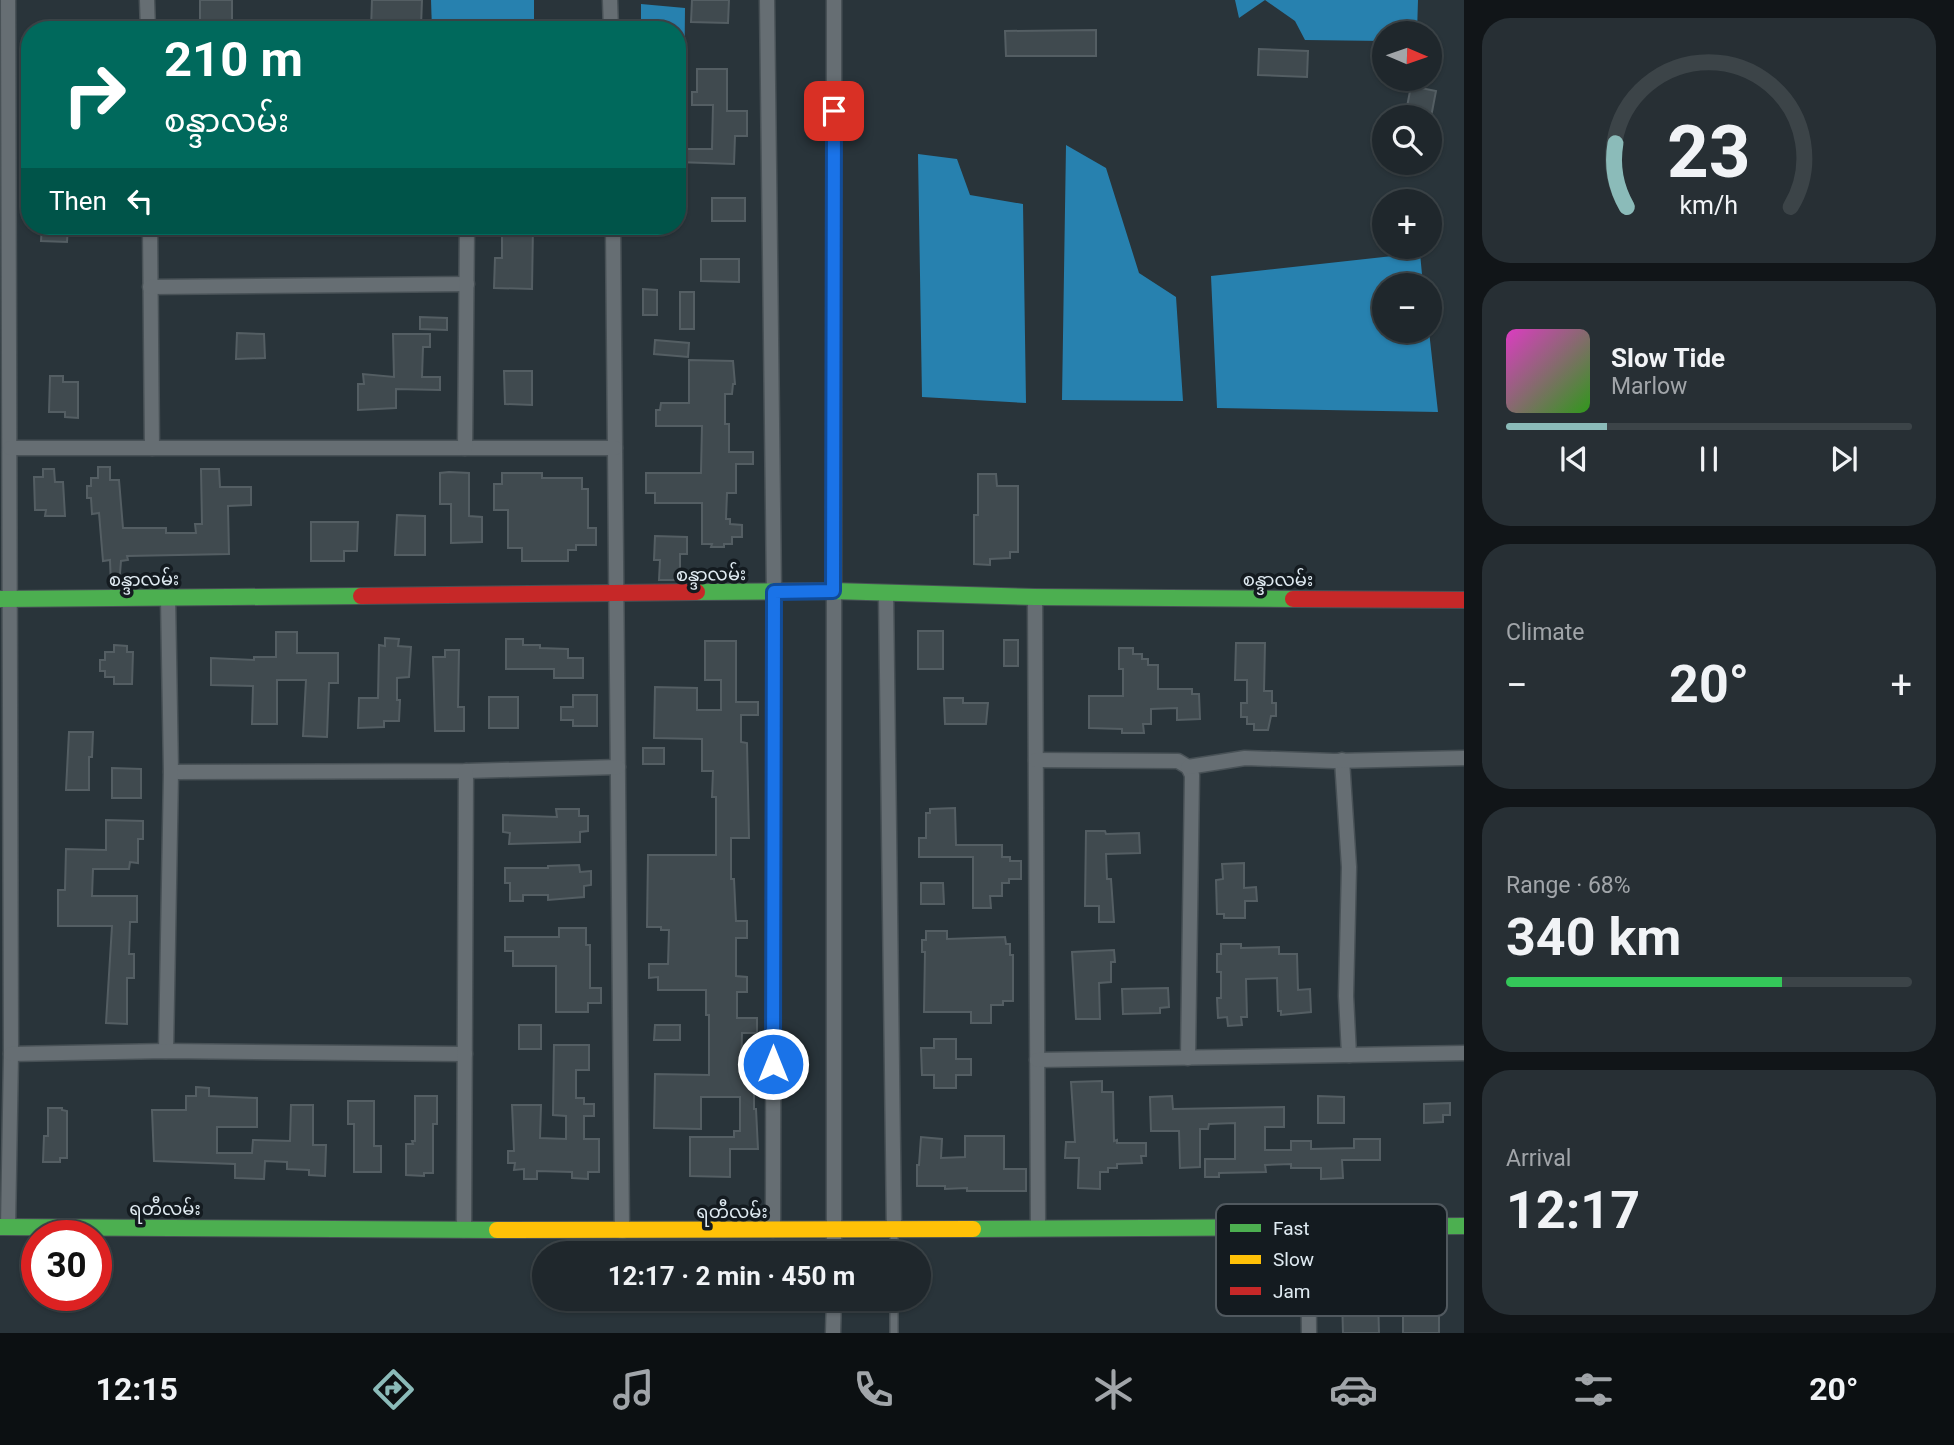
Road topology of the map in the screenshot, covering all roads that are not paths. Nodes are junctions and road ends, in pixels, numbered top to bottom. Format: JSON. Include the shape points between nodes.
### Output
{"nodes":[{"id":1,"x":8,"y":0,"type":"edge"},
{"id":2,"x":147,"y":0,"type":"edge"},
{"id":3,"x":610,"y":0,"type":"edge"},
{"id":4,"x":767,"y":0,"type":"edge"},
{"id":5,"x":834,"y":0,"type":"edge"},
{"id":6,"x":148,"y":21,"type":"edge"},
{"id":7,"x":611,"y":21,"type":"edge"},
{"id":8,"x":150,"y":235,"type":"edge"},
{"id":9,"x":467,"y":235,"type":"edge"},
{"id":10,"x":613,"y":235,"type":"edge"},
{"id":11,"x":467,"y":284,"type":"junction"},
{"id":12,"x":150,"y":287,"type":"junction"},
{"id":13,"x":10,"y":448,"type":"junction"},
{"id":14,"x":152,"y":448,"type":"junction"},
{"id":15,"x":465,"y":448,"type":"junction"},
{"id":16,"x":615,"y":448,"type":"junction"},
{"id":17,"x":833,"y":591,"type":"junction"},
{"id":18,"x":774,"y":592,"type":"junction"},
{"id":19,"x":886,"y":593,"type":"junction"},
{"id":20,"x":616,"y":594,"type":"junction"},
{"id":21,"x":1035,"y":597,"type":"junction"},
{"id":22,"x":168,"y":598,"type":"junction"},
{"id":23,"x":5,"y":599,"type":"edge"},
{"id":24,"x":1464,"y":600,"type":"edge"},
{"id":25,"x":1464,"y":758,"type":"edge"},
{"id":26,"x":1036,"y":760,"type":"junction"},
{"id":27,"x":1342,"y":761,"type":"junction"},
{"id":28,"x":618,"y":767,"type":"junction"},
{"id":29,"x":1188,"y":767,"type":"junction"},
{"id":30,"x":466,"y":771,"type":"junction"},
{"id":31,"x":171,"y":772,"type":"junction"},
{"id":32,"x":166,"y":1051,"type":"junction"},
{"id":33,"x":1464,"y":1053,"type":"edge"},
{"id":34,"x":11,"y":1054,"type":"junction"},
{"id":35,"x":465,"y":1055,"type":"junction"},
{"id":36,"x":1349,"y":1055,"type":"junction"},
{"id":37,"x":1188,"y":1058,"type":"junction"},
{"id":38,"x":1037,"y":1060,"type":"junction"},
{"id":39,"x":4,"y":1227,"type":"edge"},
{"id":40,"x":1216,"y":1227,"type":"edge"},
{"id":41,"x":1038,"y":1228,"type":"junction"},
{"id":42,"x":894,"y":1229,"type":"junction"},
{"id":43,"x":464,"y":1230,"type":"junction"},
{"id":44,"x":773,"y":1230,"type":"junction"},
{"id":45,"x":834,"y":1230,"type":"junction"},
{"id":46,"x":622,"y":1231,"type":"junction"},
{"id":47,"x":834,"y":1241,"type":"edge"},
{"id":48,"x":894,"y":1241,"type":"edge"},
{"id":49,"x":834,"y":1311,"type":"edge"},
{"id":50,"x":894,"y":1311,"type":"edge"},
{"id":51,"x":833,"y":1333,"type":"edge"},
{"id":52,"x":894,"y":1333,"type":"edge"}],
"edges":[{"from":1,"to":13,"type":"street"},
{"from":2,"to":6,"type":"street"},
{"from":3,"to":7,"type":"street"},
{"from":4,"to":18,"type":"street"},
{"from":5,"to":17,"type":"street"},
{"from":8,"to":12,"type":"street"},
{"from":9,"to":11,"type":"street"},
{"from":10,"to":16,"type":"street"},
{"from":11,"to":12,"type":"street"},
{"from":11,"to":15,"type":"street"},
{"from":12,"to":14,"type":"street"},
{"from":13,"to":14,"type":"street"},
{"from":13,"to":23,"type":"street"},
{"from":14,"to":15,"type":"street"},
{"from":15,"to":16,"type":"street"},
{"from":16,"to":20,"type":"street"},
{"from":17,"to":18,"type":"street","name":"စန္ဒာလမ်း"},
{"from":17,"to":19,"type":"street","name":"စန္ဒာလမ်း"},
{"from":17,"to":45,"type":"street"},
{"from":18,"to":20,"type":"street","name":"စန္ဒာလမ်း"},
{"from":18,"to":44,"type":"street"},
{"from":19,"to":21,"type":"street","name":"စန္ဒာလမ်း"},
{"from":19,"to":42,"type":"street"},
{"from":20,"to":22,"type":"street","name":"စန္ဒာလမ်း"},
{"from":20,"to":28,"type":"street"},
{"from":21,"to":24,"type":"street","name":"စန္ဒာလမ်း"},
{"from":21,"to":26,"type":"street"},
{"from":22,"to":23,"type":"street","name":"စန္ဒာလမ်း"},
{"from":22,"to":31,"type":"street"},
{"from":23,"to":34,"type":"street"},
{"from":25,"to":27,"type":"street"},
{"from":26,"to":29,"type":"street","via":[[1178,761]]},
{"from":26,"to":38,"type":"street"},
{"from":27,"to":29,"type":"street","via":[[1245,758]]},
{"from":27,"to":36,"type":"street","via":[[1349,867]]},
{"from":28,"to":30,"type":"street"},
{"from":28,"to":46,"type":"street"},
{"from":29,"to":37,"type":"street","via":[[1192,775]]},
{"from":30,"to":31,"type":"street"},
{"from":30,"to":35,"type":"street"},
{"from":31,"to":32,"type":"street"},
{"from":32,"to":34,"type":"street"},
{"from":32,"to":35,"type":"street"},
{"from":33,"to":36,"type":"street"},
{"from":34,"to":39,"type":"street"},
{"from":35,"to":43,"type":"street"},
{"from":36,"to":37,"type":"street"},
{"from":37,"to":38,"type":"street"},
{"from":38,"to":41,"type":"street"},
{"from":39,"to":43,"type":"street","name":"ရတီလမ်း"},
{"from":40,"to":41,"type":"street","name":"ရတီလမ်း"},
{"from":41,"to":42,"type":"street","name":"ရတီလမ်း"},
{"from":42,"to":45,"type":"street","name":"ရတီလမ်း"},
{"from":42,"to":48,"type":"lane"},
{"from":43,"to":46,"type":"street","name":"ရတီလမ်း"},
{"from":44,"to":45,"type":"street","name":"ရတီလမ်း"},
{"from":44,"to":46,"type":"street","name":"ရတီလမ်း"},
{"from":45,"to":47,"type":"street"},
{"from":49,"to":51,"type":"street"},
{"from":50,"to":52,"type":"lane"}]}
